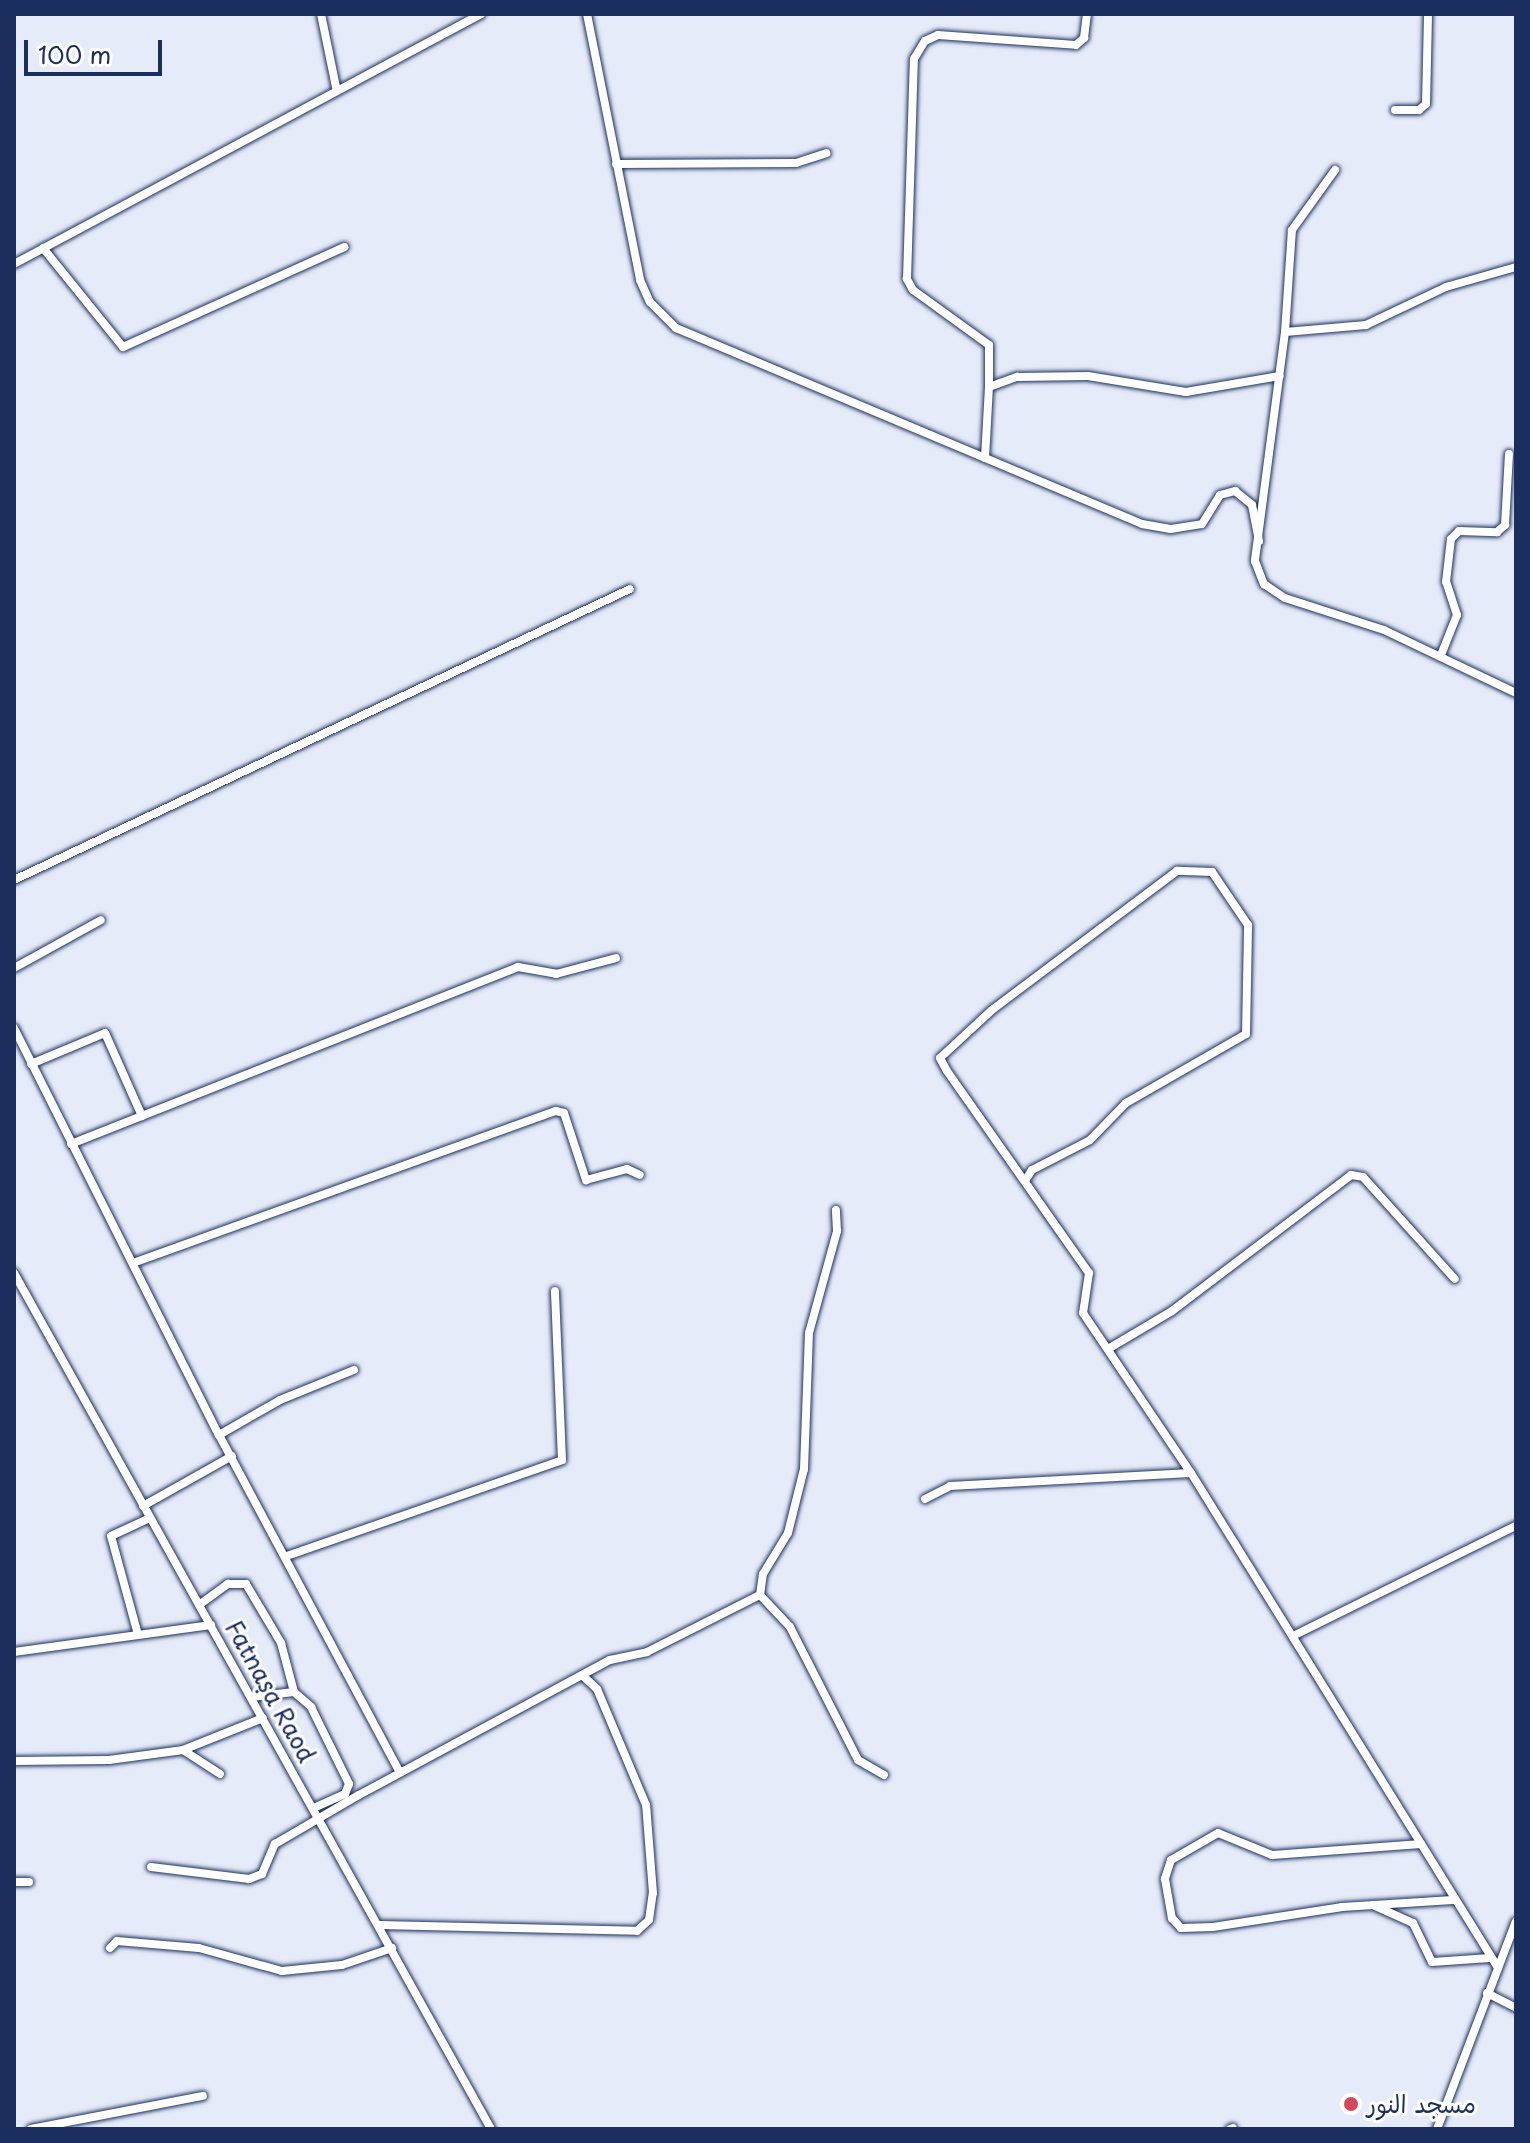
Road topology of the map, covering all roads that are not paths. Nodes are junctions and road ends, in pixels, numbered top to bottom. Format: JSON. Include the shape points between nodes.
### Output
{"nodes":[{"id":1,"x":321,"y":14,"type":"edge"},
{"id":2,"x":481,"y":14,"type":"edge"},
{"id":3,"x":587,"y":14,"type":"edge"},
{"id":4,"x":1087,"y":14,"type":"edge"},
{"id":5,"x":1428,"y":14,"type":"edge"},
{"id":6,"x":466,"y":17,"type":"edge"},
{"id":7,"x":336,"y":87,"type":"junction"},
{"id":8,"x":1395,"y":110,"type":"dead end"},
{"id":9,"x":826,"y":153,"type":"dead end"},
{"id":10,"x":616,"y":164,"type":"junction"},
{"id":11,"x":1335,"y":170,"type":"dead end"},
{"id":12,"x":344,"y":247,"type":"dead end"},
{"id":13,"x":43,"y":248,"type":"junction"},
{"id":14,"x":14,"y":264,"type":"edge"},
{"id":15,"x":1516,"y":267,"type":"edge"},
{"id":16,"x":1285,"y":332,"type":"junction"},
{"id":17,"x":1280,"y":376,"type":"junction"},
{"id":18,"x":989,"y":387,"type":"junction"},
{"id":19,"x":1509,"y":454,"type":"dead end"},
{"id":20,"x":985,"y":458,"type":"junction"},
{"id":21,"x":1259,"y":541,"type":"junction"},
{"id":22,"x":630,"y":589,"type":"dead end"},
{"id":23,"x":1441,"y":655,"type":"junction"},
{"id":24,"x":1516,"y":693,"type":"edge"},
{"id":25,"x":14,"y":880,"type":"edge"},
{"id":26,"x":101,"y":920,"type":"dead end"},
{"id":27,"x":616,"y":958,"type":"dead end"},
{"id":28,"x":14,"y":968,"type":"edge"},
{"id":29,"x":14,"y":1028,"type":"edge"},
{"id":30,"x":31,"y":1064,"type":"junction"},
{"id":31,"x":142,"y":1116,"type":"junction"},
{"id":32,"x":71,"y":1144,"type":"junction"},
{"id":33,"x":640,"y":1175,"type":"dead end"},
{"id":34,"x":1025,"y":1181,"type":"junction"},
{"id":35,"x":836,"y":1210,"type":"dead end"},
{"id":36,"x":133,"y":1263,"type":"junction"},
{"id":37,"x":14,"y":1273,"type":"edge"},
{"id":38,"x":1455,"y":1279,"type":"dead end"},
{"id":39,"x":555,"y":1291,"type":"dead end"},
{"id":40,"x":1108,"y":1349,"type":"junction"},
{"id":41,"x":354,"y":1370,"type":"dead end"},
{"id":42,"x":219,"y":1435,"type":"junction"},
{"id":43,"x":232,"y":1456,"type":"junction"},
{"id":44,"x":1191,"y":1473,"type":"junction"},
{"id":45,"x":925,"y":1499,"type":"dead end"},
{"id":46,"x":143,"y":1506,"type":"junction"},
{"id":47,"x":150,"y":1518,"type":"junction"},
{"id":48,"x":1516,"y":1526,"type":"edge"},
{"id":49,"x":287,"y":1556,"type":"junction"},
{"id":50,"x":760,"y":1595,"type":"junction"},
{"id":51,"x":199,"y":1605,"type":"junction"},
{"id":52,"x":211,"y":1625,"type":"junction"},
{"id":53,"x":137,"y":1631,"type":"junction"},
{"id":54,"x":1293,"y":1636,"type":"junction"},
{"id":55,"x":14,"y":1652,"type":"edge"},
{"id":56,"x":583,"y":1676,"type":"junction"},
{"id":57,"x":294,"y":1692,"type":"junction"},
{"id":58,"x":252,"y":1697,"type":"junction"},
{"id":59,"x":263,"y":1718,"type":"junction"},
{"id":60,"x":183,"y":1750,"type":"junction"},
{"id":61,"x":14,"y":1761,"type":"edge"},
{"id":62,"x":400,"y":1772,"type":"junction"},
{"id":63,"x":220,"y":1774,"type":"dead end"},
{"id":64,"x":884,"y":1775,"type":"dead end"},
{"id":65,"x":314,"y":1808,"type":"junction"},
{"id":66,"x":319,"y":1818,"type":"junction"},
{"id":67,"x":1421,"y":1844,"type":"junction"},
{"id":68,"x":151,"y":1867,"type":"dead end"},
{"id":69,"x":14,"y":1882,"type":"edge"},
{"id":70,"x":29,"y":1882,"type":"dead end"},
{"id":71,"x":1453,"y":1900,"type":"junction"},
{"id":72,"x":1371,"y":1904,"type":"junction"},
{"id":73,"x":1516,"y":1921,"type":"edge"},
{"id":74,"x":379,"y":1925,"type":"junction"},
{"id":75,"x":110,"y":1948,"type":"dead end"},
{"id":76,"x":392,"y":1948,"type":"junction"},
{"id":77,"x":1490,"y":1958,"type":"junction"},
{"id":78,"x":1497,"y":1966,"type":"junction"},
{"id":79,"x":1487,"y":1993,"type":"junction"},
{"id":80,"x":1516,"y":2008,"type":"edge"},
{"id":81,"x":203,"y":2096,"type":"dead end"},
{"id":82,"x":31,"y":2129,"type":"edge"},
{"id":83,"x":491,"y":2129,"type":"edge"},
{"id":84,"x":1437,"y":2129,"type":"edge"}],
"edges":[{"from":1,"to":7,"type":"street"},
{"from":2,"to":6,"type":"street"},
{"from":3,"to":10,"type":"street"},
{"from":4,"to":18,"type":"street","via":[[1084,38],[1076,45],[938,35],[925,41],[914,59],[907,279],[913,290],[989,345]]},
{"from":5,"to":8,"type":"street","via":[[1426,104],[1419,110]]},
{"from":6,"to":7,"type":"street"},
{"from":7,"to":13,"type":"street"},
{"from":9,"to":10,"type":"street","via":[[808,162]]},
{"from":10,"to":20,"type":"street","via":[[640,280],[650,302],[676,328]]},
{"from":11,"to":16,"type":"street","via":[[1292,230]]},
{"from":12,"to":13,"type":"street","via":[[123,347]]},
{"from":13,"to":14,"type":"street"},
{"from":15,"to":16,"type":"street","via":[[1455,283],[1366,325]]},
{"from":16,"to":17,"type":"street"},
{"from":17,"to":18,"type":"street","via":[[1196,392],[1058,374],[1017,377]]},
{"from":17,"to":21,"type":"street"},
{"from":18,"to":20,"type":"street"},
{"from":19,"to":23,"type":"street","via":[[1505,525],[1497,532],[1459,531],[1451,539],[1446,582],[1457,615]]},
{"from":20,"to":21,"type":"street","via":[[1157,528],[1202,524],[1220,495],[1235,491],[1252,505]]},
{"from":21,"to":23,"type":"street","via":[[1257,574],[1273,592]]},
{"from":22,"to":25,"type":"street"},
{"from":23,"to":24,"type":"street"},
{"from":26,"to":28,"type":"street"},
{"from":27,"to":31,"type":"street","via":[[556,974],[518,967]]},
{"from":29,"to":30,"type":"street"},
{"from":30,"to":31,"type":"street","via":[[105,1033]]},
{"from":30,"to":32,"type":"street"},
{"from":31,"to":32,"type":"street"},
{"from":32,"to":36,"type":"street"},
{"from":33,"to":36,"type":"street","via":[[627,1169],[586,1180],[564,1113],[556,1111]]},
{"from":34,"to":34,"type":"street","via":[[1032,1170],[1090,1140],[1126,1103],[1246,1034],[1248,925],[1212,872],[1177,871],[941,1053]]},
{"from":34,"to":40,"type":"street","via":[[1089,1273],[1081,1308]]},
{"from":35,"to":50,"type":"street","via":[[834,1245],[809,1333],[804,1469],[788,1533],[763,1574]]},
{"from":36,"to":42,"type":"street"},
{"from":37,"to":46,"type":"street","name":"Fatnaṣa Raod"},
{"from":38,"to":40,"type":"street","via":[[1363,1177],[1351,1175],[1172,1311]]},
{"from":39,"to":49,"type":"street","via":[[562,1460]]},
{"from":40,"to":44,"type":"street"},
{"from":41,"to":42,"type":"street","via":[[280,1400]]},
{"from":42,"to":43,"type":"street"},
{"from":43,"to":46,"type":"street"},
{"from":43,"to":49,"type":"street"},
{"from":44,"to":45,"type":"street","via":[[950,1486]]},
{"from":44,"to":54,"type":"street"},
{"from":46,"to":47,"type":"street","name":"Fatnaṣa Raod"},
{"from":47,"to":51,"type":"street","name":"Fatnaṣa Raod"},
{"from":47,"to":53,"type":"street","via":[[111,1536]]},
{"from":48,"to":54,"type":"street"},
{"from":49,"to":62,"type":"street"},
{"from":50,"to":56,"type":"street"},
{"from":50,"to":64,"type":"street","via":[[790,1627],[858,1760]]},
{"from":51,"to":52,"type":"street","name":"Fatnaṣa Raod"},
{"from":51,"to":57,"type":"street","via":[[228,1584],[246,1584],[281,1643]]},
{"from":52,"to":53,"type":"street"},
{"from":52,"to":58,"type":"street","name":"Fatnaṣa Raod"},
{"from":53,"to":55,"type":"street"},
{"from":54,"to":67,"type":"street"},
{"from":56,"to":62,"type":"street"},
{"from":56,"to":74,"type":"street","via":[[597,1689],[646,1805],[653,1893],[649,1920],[637,1931]]},
{"from":57,"to":58,"type":"street"},
{"from":57,"to":65,"type":"street","via":[[311,1707],[349,1784],[345,1794]]},
{"from":58,"to":59,"type":"street","name":"Fatnaṣa Raod"},
{"from":59,"to":60,"type":"street"},
{"from":59,"to":65,"type":"street","name":"Fatnaṣa Raod"},
{"from":60,"to":61,"type":"street","via":[[109,1760]]},
{"from":60,"to":63,"type":"street"},
{"from":62,"to":66,"type":"street"},
{"from":65,"to":66,"type":"street","name":"Fatnaṣa Raod"},
{"from":66,"to":68,"type":"street","via":[[275,1844],[262,1874],[249,1879]]},
{"from":66,"to":74,"type":"street","name":"Fatnaṣa Raod"},
{"from":67,"to":71,"type":"street"},
{"from":67,"to":72,"type":"street","via":[[1272,1855],[1218,1833],[1176,1855],[1165,1879],[1172,1918],[1181,1928]]},
{"from":69,"to":70,"type":"street"},
{"from":71,"to":72,"type":"street"},
{"from":71,"to":77,"type":"street"},
{"from":72,"to":77,"type":"street","via":[[1413,1923],[1432,1962]]},
{"from":73,"to":78,"type":"street"},
{"from":74,"to":76,"type":"street","name":"Fatnaṣa Raod"},
{"from":75,"to":76,"type":"street","via":[[117,1941],[199,1948],[282,1971],[342,1965]]},
{"from":76,"to":83,"type":"street","name":"Fatnaṣa Raod"},
{"from":77,"to":78,"type":"street"},
{"from":78,"to":79,"type":"street"},
{"from":79,"to":80,"type":"street"},
{"from":79,"to":84,"type":"street"},
{"from":81,"to":82,"type":"street"}]}
